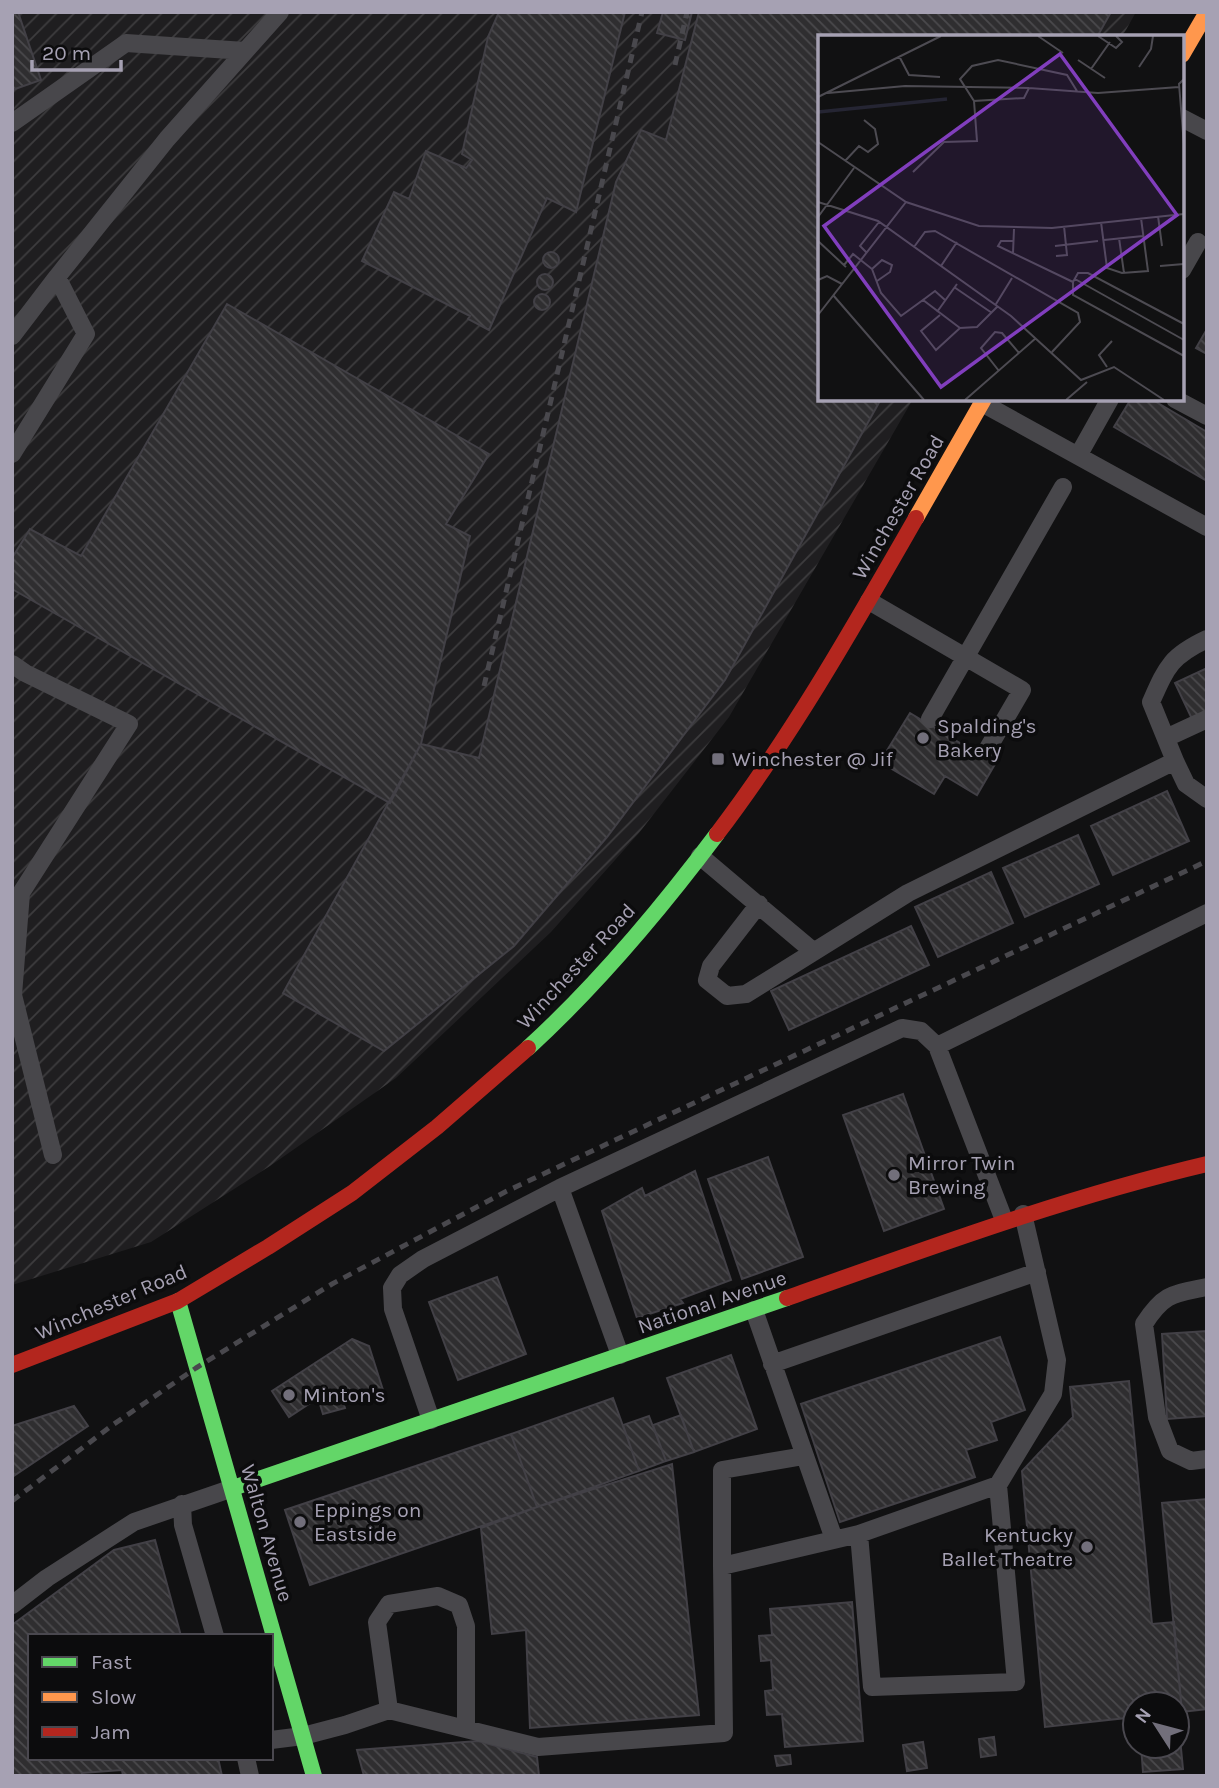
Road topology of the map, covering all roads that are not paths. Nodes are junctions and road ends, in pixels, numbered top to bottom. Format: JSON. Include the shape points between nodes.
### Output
{"nodes":[{"id":1,"x":280,"y":12,"type":"edge"},
{"id":2,"x":1207,"y":12,"type":"edge"},
{"id":3,"x":246,"y":51,"type":"junction"},
{"id":4,"x":1184,"y":52,"type":"edge"},
{"id":5,"x":1184,"y":119,"type":"edge"},
{"id":6,"x":12,"y":123,"type":"edge"},
{"id":7,"x":1207,"y":131,"type":"edge"},
{"id":8,"x":1196,"y":241,"type":"edge"},
{"id":9,"x":1184,"y":266,"type":"edge"},
{"id":10,"x":57,"y":277,"type":"junction"},
{"id":11,"x":12,"y":336,"type":"edge"},
{"id":12,"x":983,"y":401,"type":"edge"},
{"id":13,"x":1109,"y":401,"type":"edge"},
{"id":14,"x":1179,"y":401,"type":"edge"},
{"id":15,"x":1207,"y":416,"type":"edge"},
{"id":16,"x":12,"y":454,"type":"edge"},
{"id":17,"x":1078,"y":456,"type":"junction"},
{"id":18,"x":1063,"y":487,"type":"dead end"},
{"id":19,"x":1207,"y":527,"type":"edge"},
{"id":20,"x":869,"y":601,"type":"junction"},
{"id":21,"x":1207,"y":639,"type":"edge"},
{"id":22,"x":966,"y":657,"type":"junction"},
{"id":23,"x":12,"y":663,"type":"edge"},
{"id":24,"x":930,"y":719,"type":"dead end"},
{"id":25,"x":1207,"y":719,"type":"edge"},
{"id":26,"x":1166,"y":738,"type":"junction"},
{"id":27,"x":987,"y":750,"type":"dead end"},
{"id":28,"x":1175,"y":761,"type":"junction"},
{"id":29,"x":1207,"y":799,"type":"edge"},
{"id":30,"x":700,"y":856,"type":"junction"},
{"id":31,"x":759,"y":904,"type":"junction"},
{"id":32,"x":1207,"y":913,"type":"edge"},
{"id":33,"x":814,"y":952,"type":"junction"},
{"id":34,"x":937,"y":1046,"type":"junction"},
{"id":35,"x":53,"y":1154,"type":"dead end"},
{"id":36,"x":1207,"y":1164,"type":"edge"},
{"id":37,"x":560,"y":1188,"type":"junction"},
{"id":38,"x":1023,"y":1214,"type":"junction"},
{"id":39,"x":1004,"y":1220,"type":"junction"},
{"id":40,"x":1037,"y":1272,"type":"junction"},
{"id":41,"x":1207,"y":1287,"type":"edge"},
{"id":42,"x":178,"y":1301,"type":"junction"},
{"id":43,"x":754,"y":1310,"type":"junction"},
{"id":44,"x":620,"y":1355,"type":"junction"},
{"id":45,"x":772,"y":1364,"type":"junction"},
{"id":46,"x":12,"y":1365,"type":"edge"},
{"id":47,"x":431,"y":1420,"type":"junction"},
{"id":48,"x":804,"y":1456,"type":"junction"},
{"id":49,"x":1207,"y":1459,"type":"edge"},
{"id":50,"x":998,"y":1485,"type":"junction"},
{"id":51,"x":233,"y":1488,"type":"junction"},
{"id":52,"x":182,"y":1504,"type":"junction"},
{"id":53,"x":859,"y":1534,"type":"junction"},
{"id":54,"x":834,"y":1539,"type":"junction"},
{"id":55,"x":722,"y":1566,"type":"junction"},
{"id":56,"x":12,"y":1605,"type":"edge"},
{"id":57,"x":214,"y":1634,"type":"edge"},
{"id":58,"x":268,"y":1634,"type":"edge"},
{"id":59,"x":273,"y":1655,"type":"edge"},
{"id":60,"x":278,"y":1676,"type":"edge"},
{"id":61,"x":388,"y":1710,"type":"junction"},
{"id":62,"x":466,"y":1727,"type":"junction"},
{"id":63,"x":303,"y":1736,"type":"junction"},
{"id":64,"x":273,"y":1740,"type":"edge"},
{"id":65,"x":314,"y":1776,"type":"edge"}],
"edges":[{"from":1,"to":3,"type":"lane"},
{"from":2,"to":4,"type":"street"},
{"from":3,"to":6,"type":"lane","via":[[126,43]]},
{"from":3,"to":10,"type":"lane","via":[[167,139]]},
{"from":5,"to":7,"type":"lane"},
{"from":8,"to":9,"type":"lane"},
{"from":10,"to":11,"type":"lane"},
{"from":10,"to":16,"type":"lane","via":[[86,334]]},
{"from":12,"to":17,"type":"lane"},
{"from":12,"to":20,"type":"street","name":"Winchester Road"},
{"from":13,"to":17,"type":"lane"},
{"from":14,"to":15,"type":"lane"},
{"from":17,"to":19,"type":"lane"},
{"from":18,"to":22,"type":"lane"},
{"from":20,"to":22,"type":"lane"},
{"from":20,"to":30,"type":"street","name":"Winchester Road","via":[[756,783]]},
{"from":21,"to":26,"type":"lane","via":[[1182,651],[1164,672],[1151,702]]},
{"from":22,"to":24,"type":"lane"},
{"from":22,"to":27,"type":"lane","via":[[1022,690]]},
{"from":23,"to":35,"type":"lane","via":[[129,724],[21,893],[13,995]]},
{"from":25,"to":26,"type":"lane"},
{"from":26,"to":28,"type":"lane"},
{"from":28,"to":29,"type":"lane","via":[[1186,784]]},
{"from":28,"to":33,"type":"lane","via":[[908,893]]},
{"from":30,"to":31,"type":"lane"},
{"from":30,"to":42,"type":"street","name":"Winchester Road","via":[[616,958],[497,1077],[352,1193]]},
{"from":31,"to":33,"type":"lane"},
{"from":31,"to":33,"type":"lane","via":[[711,966],[707,980],[715,988],[727,996],[746,994]]},
{"from":32,"to":34,"type":"lane"},
{"from":34,"to":37,"type":"lane","via":[[921,1031],[902,1028]]},
{"from":34,"to":39,"type":"lane"},
{"from":36,"to":38,"type":"street","name":"National Avenue"},
{"from":37,"to":44,"type":"lane"},
{"from":37,"to":47,"type":"lane","via":[[400,1275],[393,1288],[393,1309]]},
{"from":38,"to":39,"type":"street","name":"National Avenue"},
{"from":38,"to":40,"type":"lane"},
{"from":39,"to":43,"type":"street","name":"National Avenue"},
{"from":40,"to":45,"type":"lane"},
{"from":40,"to":50,"type":"lane","via":[[1057,1360],[1054,1394]]},
{"from":41,"to":49,"type":"lane","via":[[1169,1295],[1144,1324],[1157,1417],[1170,1451],[1191,1461]]},
{"from":42,"to":46,"type":"street","name":"Winchester Road"},
{"from":42,"to":51,"type":"street","name":"Walton Avenue"},
{"from":43,"to":44,"type":"street","name":"National Avenue"},
{"from":43,"to":45,"type":"lane"},
{"from":44,"to":47,"type":"street","name":"National Avenue"},
{"from":45,"to":48,"type":"lane"},
{"from":47,"to":51,"type":"street","name":"National Avenue"},
{"from":48,"to":54,"type":"lane"},
{"from":48,"to":55,"type":"lane","via":[[722,1470]]},
{"from":50,"to":53,"type":"lane"},
{"from":50,"to":53,"type":"lane","via":[[1016,1682],[872,1687]]},
{"from":51,"to":52,"type":"lane"},
{"from":51,"to":58,"type":"street","name":"Walton Avenue"},
{"from":52,"to":56,"type":"lane","via":[[134,1522]]},
{"from":52,"to":57,"type":"lane","via":[[183,1525]]},
{"from":53,"to":54,"type":"lane"},
{"from":54,"to":55,"type":"lane"},
{"from":55,"to":62,"type":"lane","via":[[724,1733],[538,1747]]},
{"from":59,"to":60,"type":"street","name":"Walton Avenue"},
{"from":60,"to":63,"type":"street","name":"Walton Avenue"},
{"from":61,"to":62,"type":"lane"},
{"from":61,"to":62,"type":"lane","via":[[377,1622],[389,1604],[438,1596],[459,1605],[466,1626]]},
{"from":61,"to":63,"type":"lane"},
{"from":63,"to":64,"type":"lane"},
{"from":63,"to":65,"type":"street","name":"Walton Avenue"}]}
